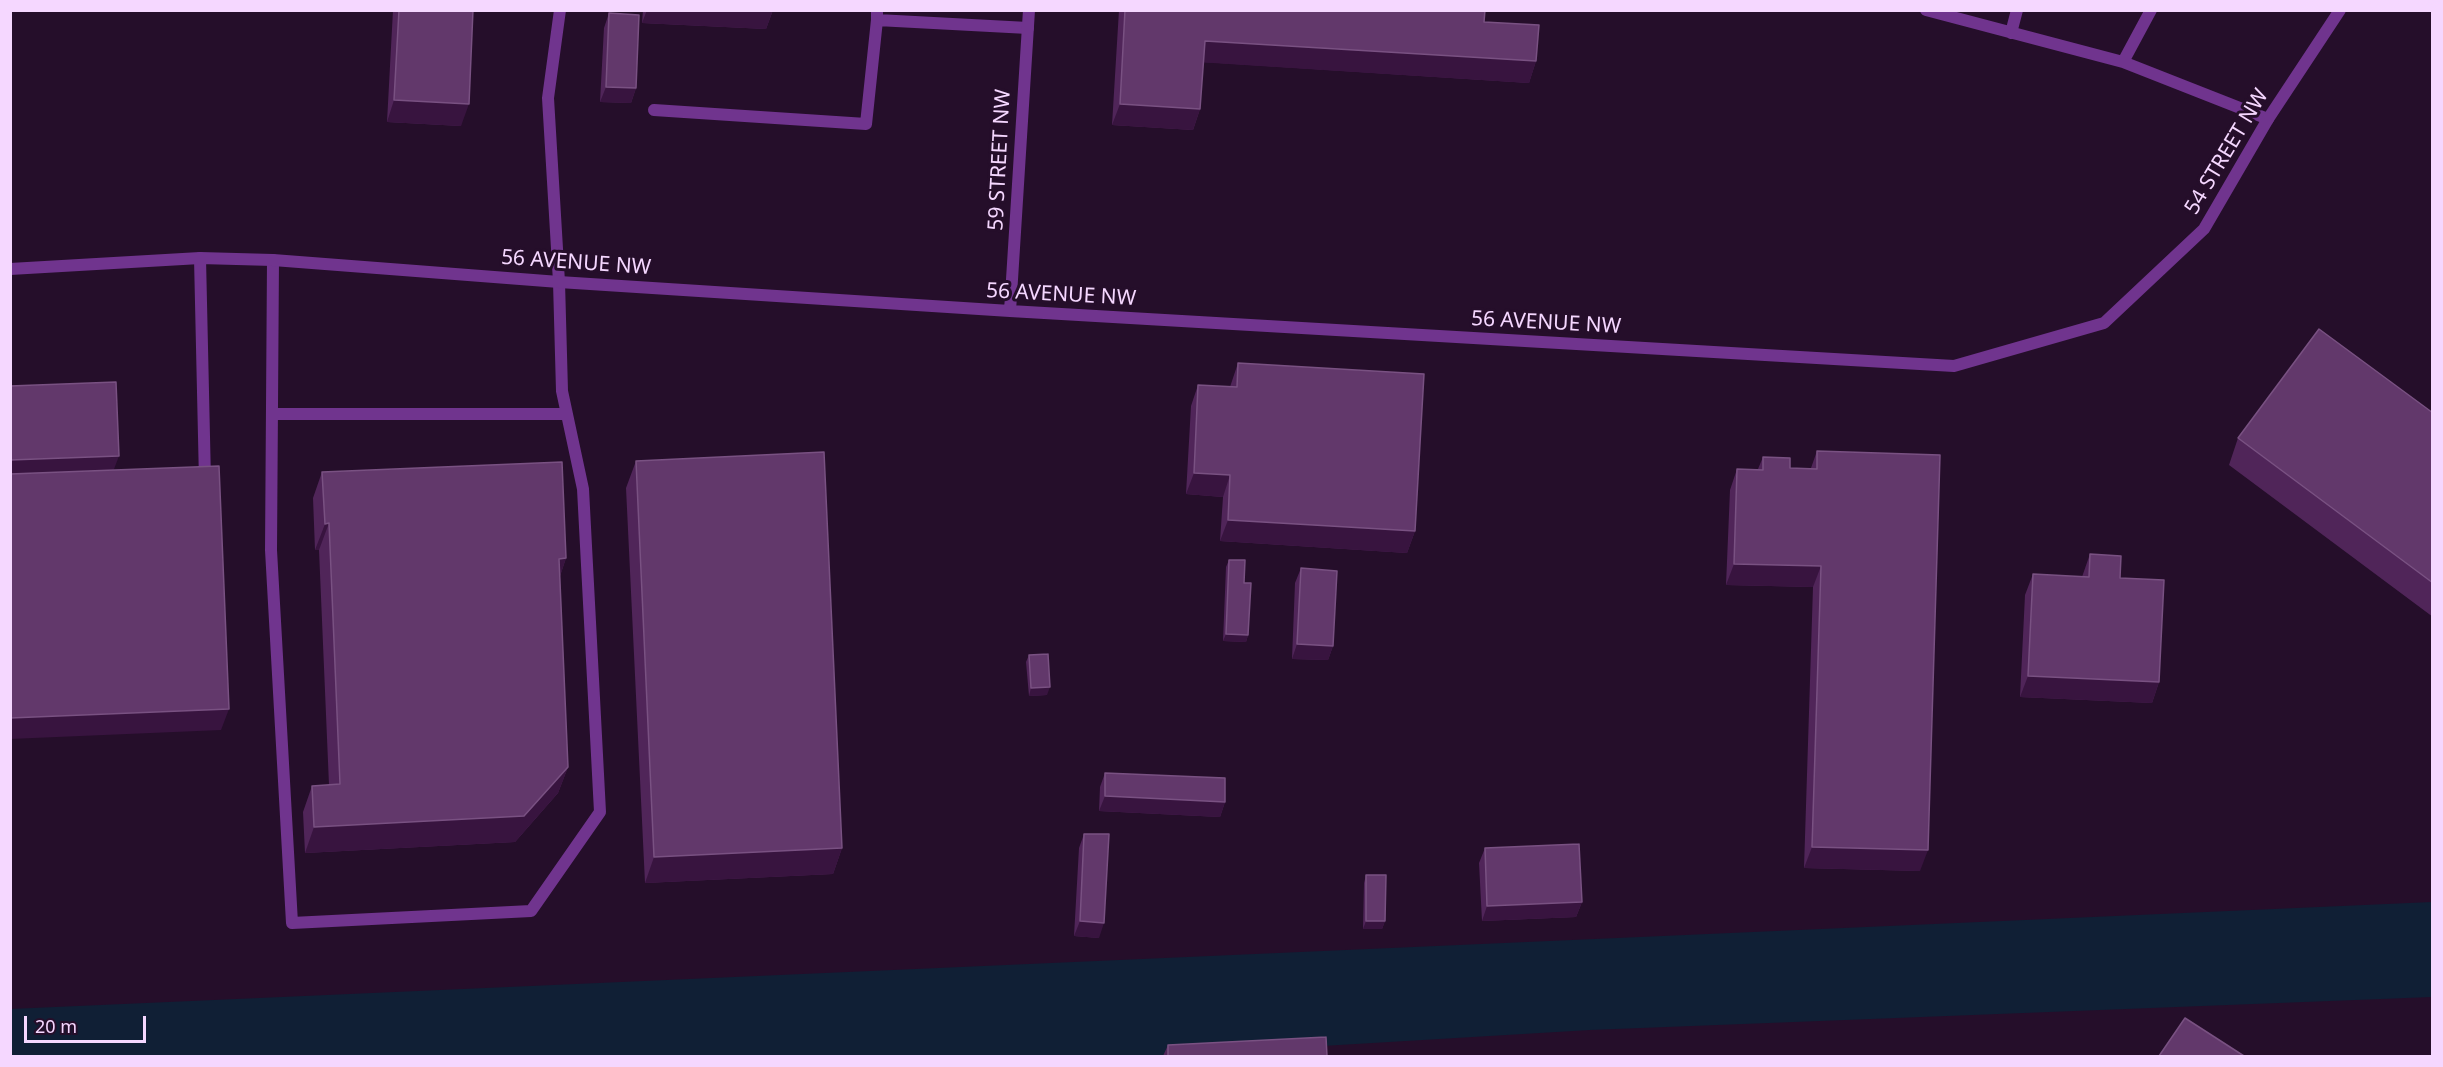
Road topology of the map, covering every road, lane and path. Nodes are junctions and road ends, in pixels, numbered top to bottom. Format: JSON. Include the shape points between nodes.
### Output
{"nodes":[{"id":1,"x":560,"y":10,"type":"edge"},
{"id":2,"x":1029,"y":10,"type":"edge"},
{"id":3,"x":1926,"y":10,"type":"edge"},
{"id":4,"x":2017,"y":10,"type":"edge"},
{"id":5,"x":2151,"y":10,"type":"edge"},
{"id":6,"x":2340,"y":10,"type":"edge"},
{"id":7,"x":877,"y":15,"type":"edge"},
{"id":8,"x":1028,"y":28,"type":"junction"},
{"id":9,"x":2011,"y":33,"type":"junction"},
{"id":10,"x":2123,"y":62,"type":"junction"},
{"id":11,"x":654,"y":110,"type":"dead end"},
{"id":12,"x":2268,"y":119,"type":"junction"},
{"id":13,"x":200,"y":258,"type":"junction"},
{"id":14,"x":273,"y":260,"type":"junction"},
{"id":15,"x":10,"y":268,"type":"edge"},
{"id":16,"x":559,"y":282,"type":"junction"},
{"id":17,"x":1010,"y":311,"type":"junction"},
{"id":18,"x":2104,"y":323,"type":"joint"},
{"id":19,"x":272,"y":414,"type":"junction"},
{"id":20,"x":566,"y":414,"type":"junction"},
{"id":21,"x":205,"y":481,"type":"edge"}],
"edges":[{"from":1,"to":16,"type":"street","via":[[548,99]]},
{"from":2,"to":8,"type":"street","name":"59 STREET NW"},
{"from":3,"to":9,"type":"street"},
{"from":4,"to":9,"type":"street"},
{"from":5,"to":10,"type":"street"},
{"from":6,"to":12,"type":"street","name":"54 STREET NW"},
{"from":7,"to":8,"type":"street"},
{"from":7,"to":11,"type":"street","via":[[866,124]]},
{"from":8,"to":17,"type":"street","name":"59 STREET NW"},
{"from":9,"to":10,"type":"street"},
{"from":10,"to":12,"type":"street"},
{"from":12,"to":18,"type":"street","name":"54 STREET NW","via":[[2204,229]]},
{"from":13,"to":14,"type":"street","name":"56 AVENUE NW"},
{"from":13,"to":15,"type":"street","name":"56 AVENUE NW"},
{"from":13,"to":21,"type":"street"},
{"from":14,"to":16,"type":"street","name":"56 AVENUE NW"},
{"from":14,"to":19,"type":"street"},
{"from":16,"to":17,"type":"street","name":"56 AVENUE NW"},
{"from":16,"to":20,"type":"street"},
{"from":17,"to":18,"type":"street","name":"56 AVENUE NW","via":[[1954,366]]},
{"from":19,"to":20,"type":"street"},
{"from":19,"to":20,"type":"street","via":[[271,550],[292,923],[531,911],[600,812],[583,489]]}]}
